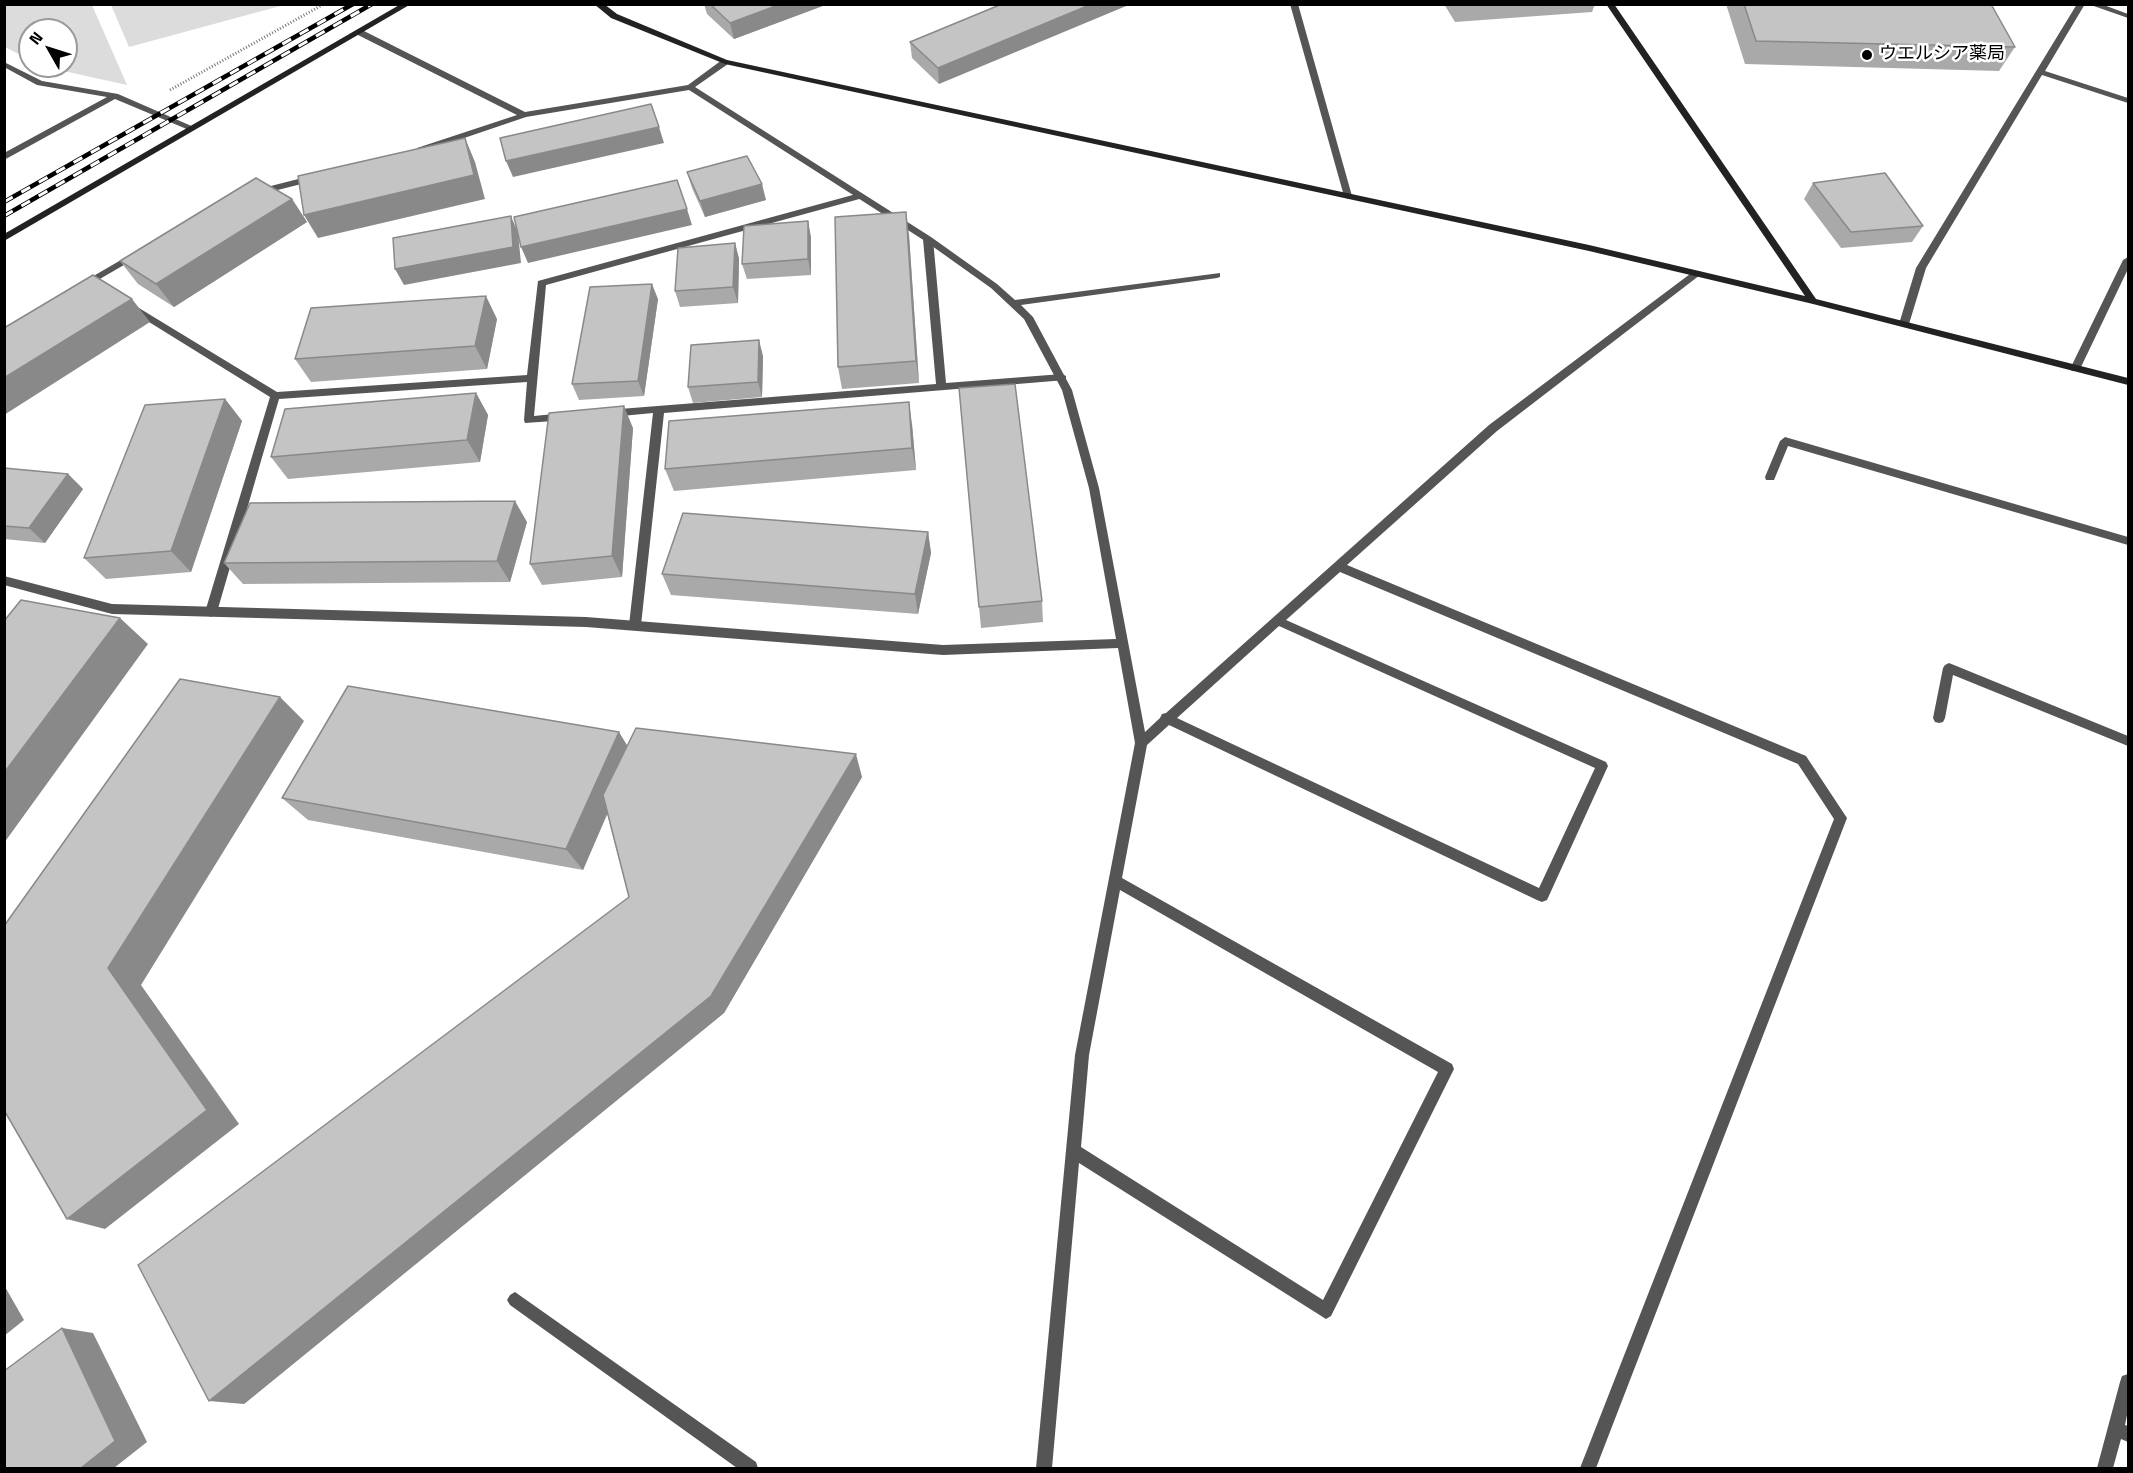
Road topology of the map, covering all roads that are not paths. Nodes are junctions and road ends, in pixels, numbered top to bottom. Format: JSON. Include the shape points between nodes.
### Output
{"nodes":[{"id":1,"x":407,"y":4,"type":"edge"},
{"id":2,"x":598,"y":4,"type":"edge"},
{"id":3,"x":1294,"y":4,"type":"edge"},
{"id":4,"x":1610,"y":4,"type":"edge"},
{"id":5,"x":2081,"y":4,"type":"edge"},
{"id":6,"x":2092,"y":4,"type":"edge"},
{"id":7,"x":2128,"y":16,"type":"edge"},
{"id":8,"x":359,"y":32,"type":"junction"},
{"id":9,"x":725,"y":62,"type":"junction"},
{"id":10,"x":4,"y":64,"type":"edge"},
{"id":11,"x":2040,"y":72,"type":"junction"},
{"id":12,"x":690,"y":87,"type":"junction"},
{"id":13,"x":115,"y":96,"type":"junction"},
{"id":14,"x":2128,"y":100,"type":"edge"},
{"id":15,"x":524,"y":115,"type":"junction"},
{"id":16,"x":192,"y":128,"type":"junction"},
{"id":17,"x":415,"y":152,"type":"edge"},
{"id":18,"x":4,"y":157,"type":"edge"},
{"id":19,"x":328,"y":175,"type":"edge"},
{"id":20,"x":246,"y":195,"type":"edge"},
{"id":21,"x":860,"y":196,"type":"junction"},
{"id":22,"x":1348,"y":196,"type":"junction"},
{"id":23,"x":4,"y":238,"type":"edge"},
{"id":24,"x":928,"y":239,"type":"junction"},
{"id":25,"x":140,"y":252,"type":"edge"},
{"id":26,"x":2128,"y":260,"type":"edge"},
{"id":27,"x":1697,"y":273,"type":"junction"},
{"id":28,"x":1217,"y":275,"type":"dead end"},
{"id":29,"x":89,"y":281,"type":"junction"},
{"id":30,"x":99,"y":287,"type":"edge"},
{"id":31,"x":71,"y":292,"type":"edge"},
{"id":32,"x":119,"y":299,"type":"edge"},
{"id":33,"x":1813,"y":301,"type":"junction"},
{"id":34,"x":1013,"y":303,"type":"junction"},
{"id":35,"x":1904,"y":324,"type":"junction"},
{"id":36,"x":2075,"y":369,"type":"junction"},
{"id":37,"x":532,"y":378,"type":"junction"},
{"id":38,"x":1062,"y":378,"type":"junction"},
{"id":39,"x":2128,"y":382,"type":"edge"},
{"id":40,"x":941,"y":387,"type":"junction"},
{"id":41,"x":275,"y":396,"type":"junction"},
{"id":42,"x":659,"y":409,"type":"junction"},
{"id":43,"x":600,"y":414,"type":"edge"},
{"id":44,"x":576,"y":416,"type":"edge"},
{"id":45,"x":1770,"y":477,"type":"dead end"},
{"id":46,"x":2128,"y":541,"type":"edge"},
{"id":47,"x":1340,"y":567,"type":"junction"},
{"id":48,"x":7,"y":584,"type":"edge"},
{"id":49,"x":211,"y":612,"type":"junction"},
{"id":50,"x":1278,"y":621,"type":"junction"},
{"id":51,"x":635,"y":626,"type":"junction"},
{"id":52,"x":1123,"y":643,"type":"junction"},
{"id":53,"x":1939,"y":717,"type":"dead end"},
{"id":54,"x":1166,"y":718,"type":"junction"},
{"id":55,"x":2128,"y":741,"type":"edge"},
{"id":56,"x":1141,"y":743,"type":"junction"},
{"id":57,"x":1115,"y":881,"type":"junction"},
{"id":58,"x":1074,"y":1151,"type":"junction"},
{"id":59,"x":515,"y":1300,"type":"dead end"},
{"id":60,"x":2128,"y":1382,"type":"edge"},
{"id":61,"x":2122,"y":1431,"type":"edge"},
{"id":62,"x":750,"y":1468,"type":"edge"},
{"id":63,"x":1044,"y":1468,"type":"edge"},
{"id":64,"x":1588,"y":1468,"type":"edge"},
{"id":65,"x":2105,"y":1468,"type":"edge"}],
"edges":[{"from":1,"to":8,"type":"street"},
{"from":2,"to":9,"type":"street","via":[[614,15]]},
{"from":3,"to":22,"type":"street"},
{"from":4,"to":33,"type":"street"},
{"from":5,"to":11,"type":"street"},
{"from":6,"to":7,"type":"street"},
{"from":8,"to":15,"type":"street"},
{"from":8,"to":16,"type":"street"},
{"from":9,"to":12,"type":"street"},
{"from":9,"to":22,"type":"street"},
{"from":10,"to":13,"type":"street","via":[[40,83]]},
{"from":11,"to":14,"type":"street"},
{"from":11,"to":35,"type":"street","via":[[1921,268]]},
{"from":12,"to":15,"type":"street"},
{"from":12,"to":21,"type":"street"},
{"from":13,"to":16,"type":"street"},
{"from":13,"to":18,"type":"street"},
{"from":15,"to":17,"type":"street"},
{"from":16,"to":23,"type":"street"},
{"from":19,"to":20,"type":"street"},
{"from":21,"to":24,"type":"street"},
{"from":21,"to":37,"type":"street","via":[[542,283]]},
{"from":22,"to":27,"type":"street"},
{"from":24,"to":34,"type":"street"},
{"from":24,"to":40,"type":"street"},
{"from":25,"to":29,"type":"street"},
{"from":26,"to":36,"type":"street"},
{"from":27,"to":33,"type":"street"},
{"from":27,"to":47,"type":"street","via":[[1493,428]]},
{"from":28,"to":34,"type":"street"},
{"from":29,"to":30,"type":"street"},
{"from":29,"to":31,"type":"street"},
{"from":32,"to":41,"type":"street"},
{"from":33,"to":35,"type":"street"},
{"from":34,"to":38,"type":"street","via":[[1028,317]]},
{"from":35,"to":36,"type":"street"},
{"from":36,"to":39,"type":"street"},
{"from":37,"to":41,"type":"street"},
{"from":37,"to":44,"type":"street","via":[[529,420]]},
{"from":38,"to":40,"type":"street"},
{"from":38,"to":52,"type":"street","via":[[1094,488]]},
{"from":40,"to":42,"type":"street"},
{"from":41,"to":49,"type":"street"},
{"from":42,"to":43,"type":"street"},
{"from":42,"to":51,"type":"street"},
{"from":45,"to":46,"type":"street","via":[[1785,441]]},
{"from":47,"to":50,"type":"street"},
{"from":47,"to":64,"type":"street","via":[[1802,760],[1841,818]]},
{"from":48,"to":49,"type":"street","via":[[112,609]]},
{"from":49,"to":51,"type":"street"},
{"from":50,"to":54,"type":"street"},
{"from":50,"to":54,"type":"street","via":[[1602,766],[1542,896]]},
{"from":51,"to":52,"type":"street","via":[[943,650]]},
{"from":52,"to":56,"type":"street"},
{"from":53,"to":55,"type":"street","via":[[1949,668]]},
{"from":54,"to":56,"type":"street"},
{"from":56,"to":57,"type":"street"},
{"from":57,"to":58,"type":"street","via":[[1082,1055]]},
{"from":57,"to":58,"type":"street","via":[[1448,1068],[1326,1311]]},
{"from":58,"to":63,"type":"street"},
{"from":59,"to":62,"type":"street"},
{"from":60,"to":61,"type":"street"},
{"from":61,"to":65,"type":"street"}]}
